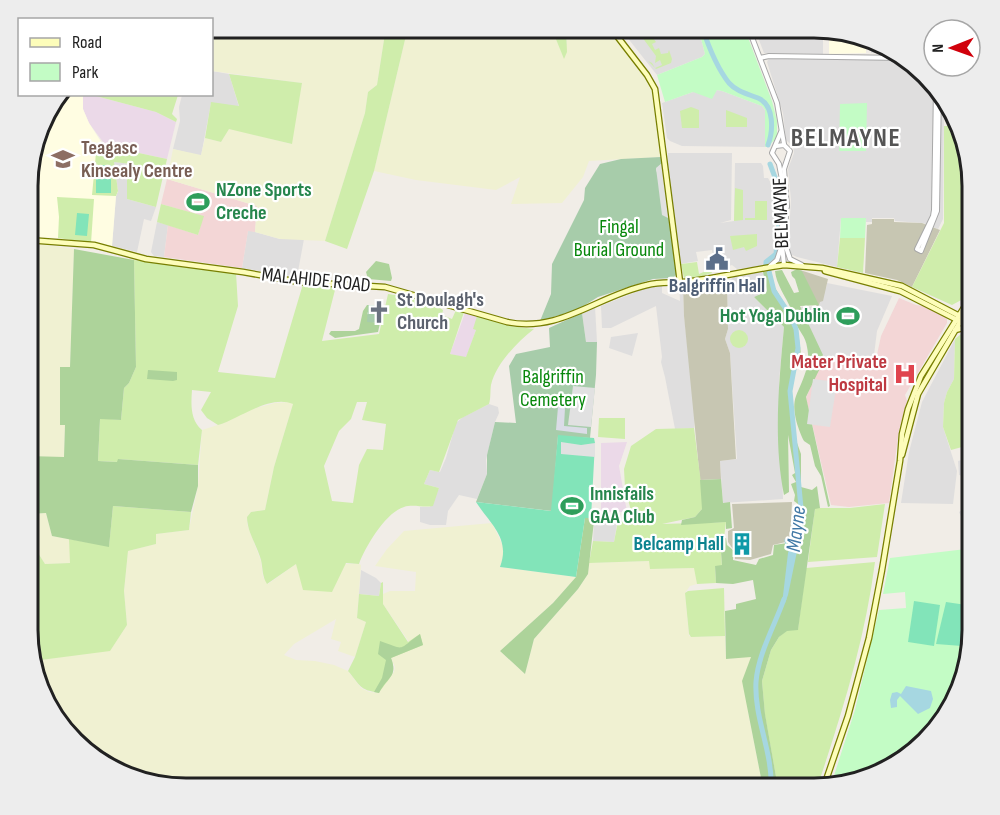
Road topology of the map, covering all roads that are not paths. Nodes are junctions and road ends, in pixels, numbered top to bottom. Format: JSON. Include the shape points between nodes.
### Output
{"nodes":[{"id":1,"x":618,"y":38,"type":"edge"},
{"id":2,"x":752,"y":38,"type":"edge"},
{"id":3,"x":760,"y":58,"type":"junction"},
{"id":4,"x":889,"y":58,"type":"edge"},
{"id":5,"x":936,"y":101,"type":"edge"},
{"id":6,"x":939,"y":105,"type":"edge"},
{"id":7,"x":781,"y":132,"type":"junction"},
{"id":8,"x":784,"y":145,"type":"junction"},
{"id":9,"x":776,"y":146,"type":"junction"},
{"id":10,"x":789,"y":157,"type":"junction"},
{"id":11,"x":776,"y":160,"type":"junction"},
{"id":12,"x":781,"y":235,"type":"junction"},
{"id":13,"x":38,"y":241,"type":"edge"},
{"id":14,"x":784,"y":241,"type":"junction"},
{"id":15,"x":784,"y":265,"type":"junction"},
{"id":16,"x":805,"y":266,"type":"junction"},
{"id":17,"x":765,"y":268,"type":"junction"},
{"id":18,"x":680,"y":282,"type":"junction"},
{"id":19,"x":962,"y":303,"type":"edge"},
{"id":20,"x":943,"y":310,"type":"junction"},
{"id":21,"x":962,"y":313,"type":"edge"},
{"id":22,"x":960,"y":318,"type":"junction"},
{"id":23,"x":962,"y":320,"type":"edge"},
{"id":24,"x":962,"y":328,"type":"edge"},
{"id":25,"x":955,"y":330,"type":"junction"},
{"id":26,"x":939,"y":346,"type":"junction"},
{"id":27,"x":900,"y":461,"type":"junction"},
{"id":28,"x":827,"y":777,"type":"edge"}],
"edges":[{"from":1,"to":18,"type":"main road","via":[[655,89]]},
{"from":2,"to":3,"type":"street","name":"BELMAYNE"},
{"from":3,"to":4,"type":"street"},
{"from":3,"to":7,"type":"street","name":"BELMAYNE","via":[[777,103]]},
{"from":5,"to":6,"type":"street","via":[[934,210],[919,250],[937,211]]},
{"from":7,"to":8,"type":"street","name":"BELMAYNE"},
{"from":7,"to":9,"type":"street","name":"BELMAYNE"},
{"from":8,"to":9,"type":"street"},
{"from":8,"to":10,"type":"street","name":"BELMAYNE","via":[[790,151]]},
{"from":9,"to":11,"type":"street","name":"BELMAYNE","via":[[772,153]]},
{"from":10,"to":11,"type":"street","name":"BELMAYNE"},
{"from":10,"to":14,"type":"street","name":"BELMAYNE","via":[[784,169]]},
{"from":11,"to":12,"type":"street","name":"BELMAYNE","via":[[784,190]]},
{"from":12,"to":15,"type":"street","name":"BELMAYNE"},
{"from":12,"to":17,"type":"street","via":[[779,255]]},
{"from":13,"to":18,"type":"main road","name":"MALAHIDE ROAD","via":[[94,245],[146,259],[299,282],[388,287],[527,326],[569,317],[599,301],[642,286]]},
{"from":14,"to":15,"type":"street","name":"BELMAYNE"},
{"from":14,"to":16,"type":"street","via":[[790,258]]},
{"from":15,"to":16,"type":"main road","name":"MALAHIDE ROAD"},
{"from":15,"to":17,"type":"main road","name":"MALAHIDE ROAD"},
{"from":16,"to":20,"type":"main road","name":"MALAHIDE ROAD","via":[[902,286]]},
{"from":17,"to":18,"type":"main road","name":"MALAHIDE ROAD"},
{"from":19,"to":20,"type":"main road"},
{"from":20,"to":22,"type":"main road","name":"MALAHIDE ROAD"},
{"from":20,"to":26,"type":"main road","via":[[949,324]]},
{"from":21,"to":22,"type":"main road"},
{"from":22,"to":23,"type":"main road","name":"MALAHIDE ROAD"},
{"from":22,"to":25,"type":"main road"},
{"from":22,"to":26,"type":"main road"},
{"from":24,"to":25,"type":"main road"},
{"from":25,"to":27,"type":"main road","via":[[918,394]]},
{"from":26,"to":27,"type":"main road","via":[[913,393],[902,434]]},
{"from":27,"to":28,"type":"main road","via":[[869,638]]}]}
